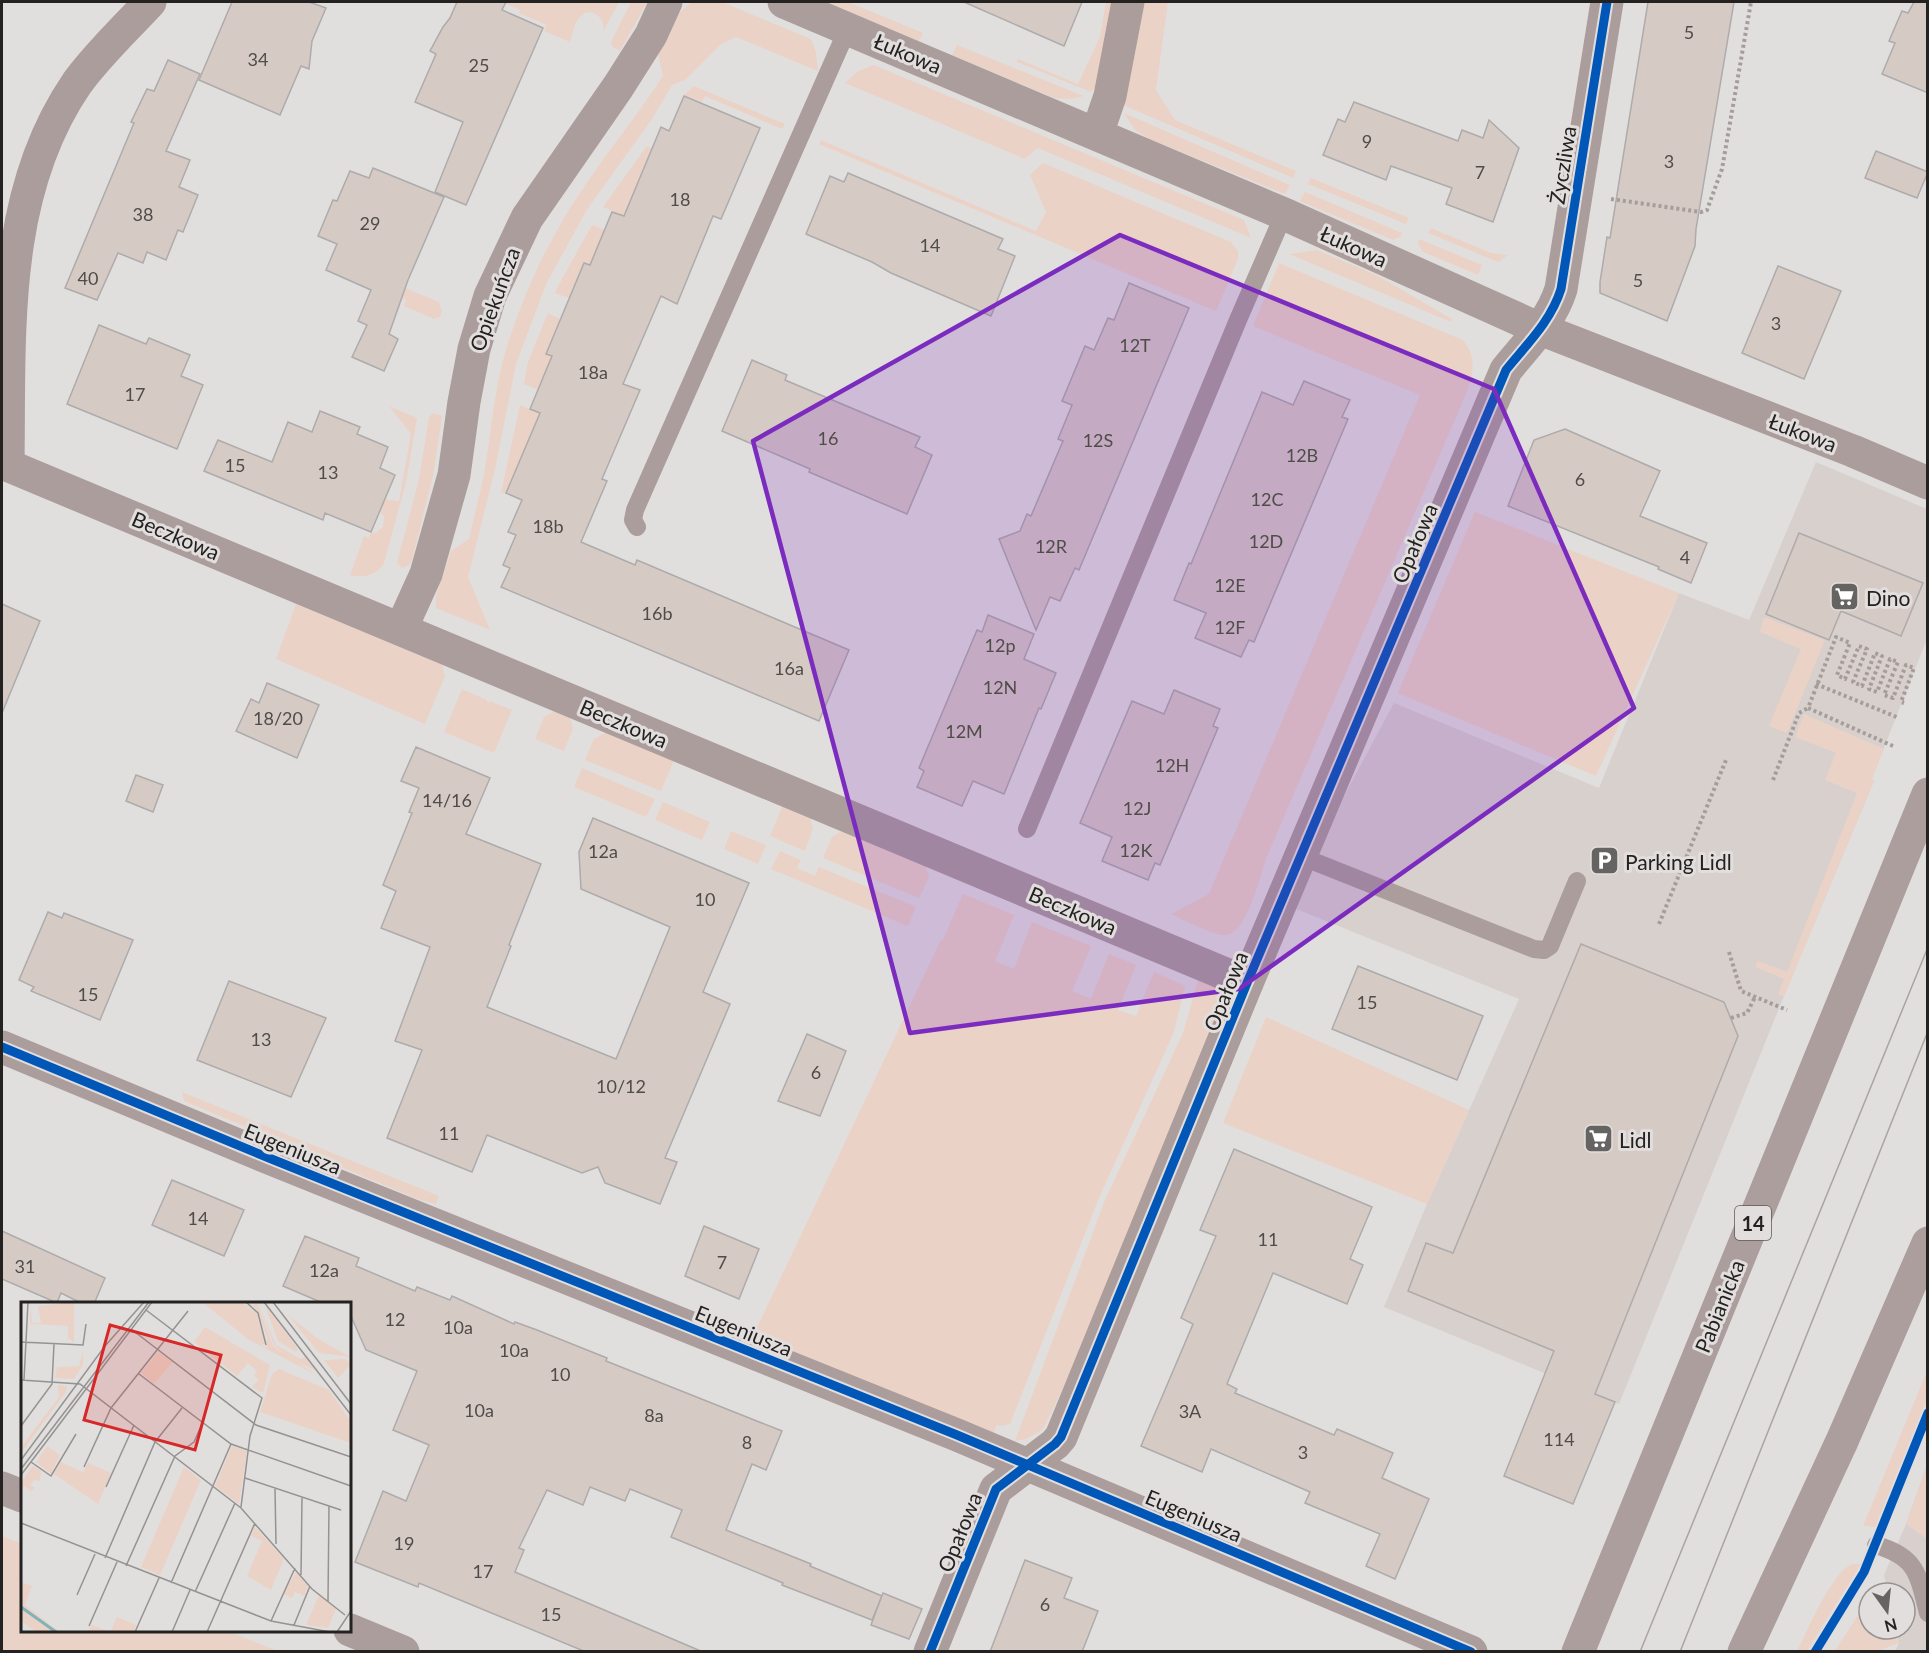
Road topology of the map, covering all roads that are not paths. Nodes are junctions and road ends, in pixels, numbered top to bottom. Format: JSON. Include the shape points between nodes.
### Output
{"nodes":[{"id":1,"x":150,"y":2,"type":"edge"},
{"id":2,"x":666,"y":2,"type":"edge"},
{"id":3,"x":784,"y":2,"type":"edge"},
{"id":4,"x":1128,"y":2,"type":"edge"},
{"id":5,"x":1607,"y":2,"type":"edge"},
{"id":6,"x":848,"y":28,"type":"junction"},
{"id":7,"x":1097,"y":134,"type":"junction"},
{"id":8,"x":1284,"y":214,"type":"junction"},
{"id":9,"x":1540,"y":329,"type":"junction"},
{"id":10,"x":5,"y":464,"type":"edge"},
{"id":11,"x":1928,"y":483,"type":"edge"},
{"id":12,"x":637,"y":527,"type":"dead end"},
{"id":13,"x":401,"y":629,"type":"junction"},
{"id":14,"x":1928,"y":794,"type":"edge"},
{"id":15,"x":1027,"y":829,"type":"dead end"},
{"id":16,"x":1300,"y":856,"type":"junction"},
{"id":17,"x":1577,"y":881,"type":"dead end"},
{"id":18,"x":1247,"y":983,"type":"junction"},
{"id":19,"x":2,"y":1047,"type":"edge"},
{"id":20,"x":1928,"y":1243,"type":"edge"},
{"id":21,"x":1920,"y":1274,"type":"edge"},
{"id":22,"x":1027,"y":1464,"type":"junction"},
{"id":23,"x":2,"y":1488,"type":"edge"},
{"id":24,"x":21,"y":1496,"type":"edge"},
{"id":25,"x":1876,"y":1545,"type":"dead end"},
{"id":26,"x":1928,"y":1613,"type":"edge"},
{"id":27,"x":351,"y":1630,"type":"edge"},
{"id":28,"x":403,"y":1652,"type":"edge"},
{"id":29,"x":930,"y":1652,"type":"edge"},
{"id":30,"x":1471,"y":1652,"type":"edge"},
{"id":31,"x":1578,"y":1652,"type":"edge"},
{"id":32,"x":1744,"y":1652,"type":"edge"}],
"edges":[{"from":1,"to":10,"type":"street","via":[[78,83],[51,128],[32,174],[17,236],[12,280]]},
{"from":2,"to":13,"type":"street","name":"Opiekuńcza","via":[[651,35],[618,87],[527,218],[490,296],[474,349],[454,475],[426,574]]},
{"from":3,"to":6,"type":"street","name":"Łukowa"},
{"from":4,"to":7,"type":"street","via":[[1110,96]]},
{"from":5,"to":9,"type":"street","name":"Życzliwa","via":[[1561,288],[1556,305]]},
{"from":6,"to":7,"type":"street","name":"Łukowa"},
{"from":6,"to":12,"type":"lane","via":[[635,510],[633,520]]},
{"from":7,"to":8,"type":"street","name":"Łukowa"},
{"from":8,"to":9,"type":"street","name":"Łukowa"},
{"from":8,"to":15,"type":"lane"},
{"from":9,"to":11,"type":"street","name":"Łukowa"},
{"from":9,"to":16,"type":"street","name":"Opałowa","via":[[1506,370]]},
{"from":10,"to":13,"type":"street","name":"Beczkowa"},
{"from":13,"to":18,"type":"street","name":"Beczkowa"},
{"from":14,"to":31,"type":"main road","name":"Pabianicka","number":"14"},
{"from":16,"to":17,"type":"lane","via":[[1544,950],[1550,946]]},
{"from":16,"to":18,"type":"street","name":"Opałowa"},
{"from":18,"to":22,"type":"street","name":"Opałowa","via":[[1061,1437]]},
{"from":19,"to":22,"type":"street","name":"Eugeniusza"},
{"from":20,"to":21,"type":"main road"},
{"from":21,"to":32,"type":"main road"},
{"from":22,"to":29,"type":"street","name":"Opałowa","via":[[996,1489],[991,1498]]},
{"from":22,"to":30,"type":"street","name":"Eugeniusza"},
{"from":23,"to":24,"type":"street"},
{"from":25,"to":26,"type":"lane","via":[[1897,1551],[1910,1563]]},
{"from":27,"to":28,"type":"street"}]}
